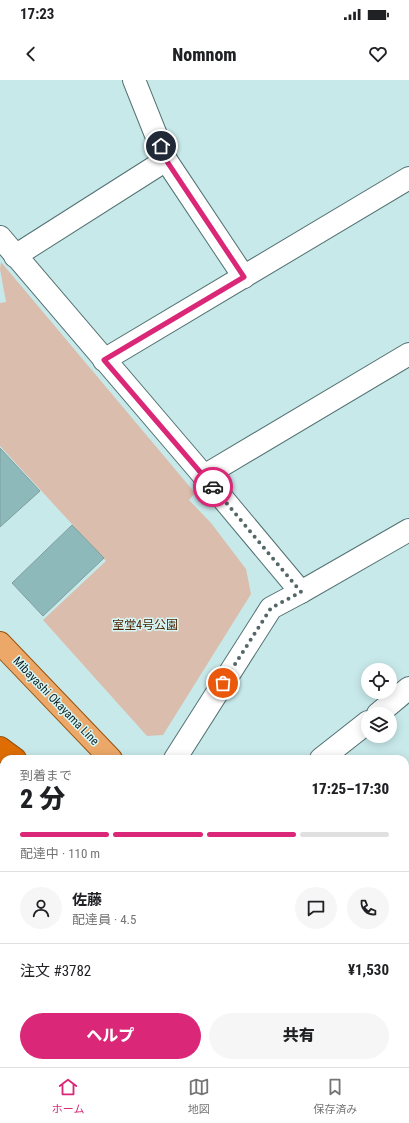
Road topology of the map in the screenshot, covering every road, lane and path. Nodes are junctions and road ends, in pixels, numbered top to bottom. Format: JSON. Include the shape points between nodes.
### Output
{"nodes":[{"id":1,"x":134,"y":80,"type":"edge"},
{"id":2,"x":166,"y":160,"type":"junction"},
{"id":3,"x":409,"y":178,"type":"edge"},
{"id":4,"x":0,"y":238,"type":"edge"},
{"id":5,"x":15,"y":256,"type":"junction"},
{"id":6,"x":244,"y":277,"type":"junction"},
{"id":7,"x":409,"y":354,"type":"edge"},
{"id":8,"x":104,"y":360,"type":"junction"},
{"id":9,"x":204,"y":476,"type":"junction"},
{"id":10,"x":409,"y":530,"type":"edge"},
{"id":11,"x":301,"y":592,"type":"junction"},
{"id":12,"x":0,"y":643,"type":"edge"},
{"id":13,"x":409,"y":688,"type":"edge"},
{"id":14,"x":386,"y":707,"type":"edge"},
{"id":15,"x":361,"y":728,"type":"edge"},
{"id":16,"x":0,"y":748,"type":"edge"},
{"id":17,"x":9,"y":755,"type":"edge"},
{"id":18,"x":107,"y":755,"type":"edge"},
{"id":19,"x":178,"y":755,"type":"edge"},
{"id":20,"x":326,"y":755,"type":"edge"}],
"edges":[{"from":1,"to":2,"type":"street"},
{"from":2,"to":5,"type":"street"},
{"from":2,"to":6,"type":"street"},
{"from":3,"to":6,"type":"street"},
{"from":4,"to":5,"type":"street"},
{"from":5,"to":8,"type":"street"},
{"from":6,"to":8,"type":"street"},
{"from":7,"to":9,"type":"street"},
{"from":8,"to":9,"type":"street"},
{"from":9,"to":11,"type":"street"},
{"from":10,"to":11,"type":"street"},
{"from":11,"to":19,"type":"street","via":[[271,608]]},
{"from":12,"to":18,"type":"main road","name":"Mibayashi Okayama Line"},
{"from":13,"to":14,"type":"street"},
{"from":15,"to":20,"type":"street"},
{"from":16,"to":17,"type":"highway"}]}
